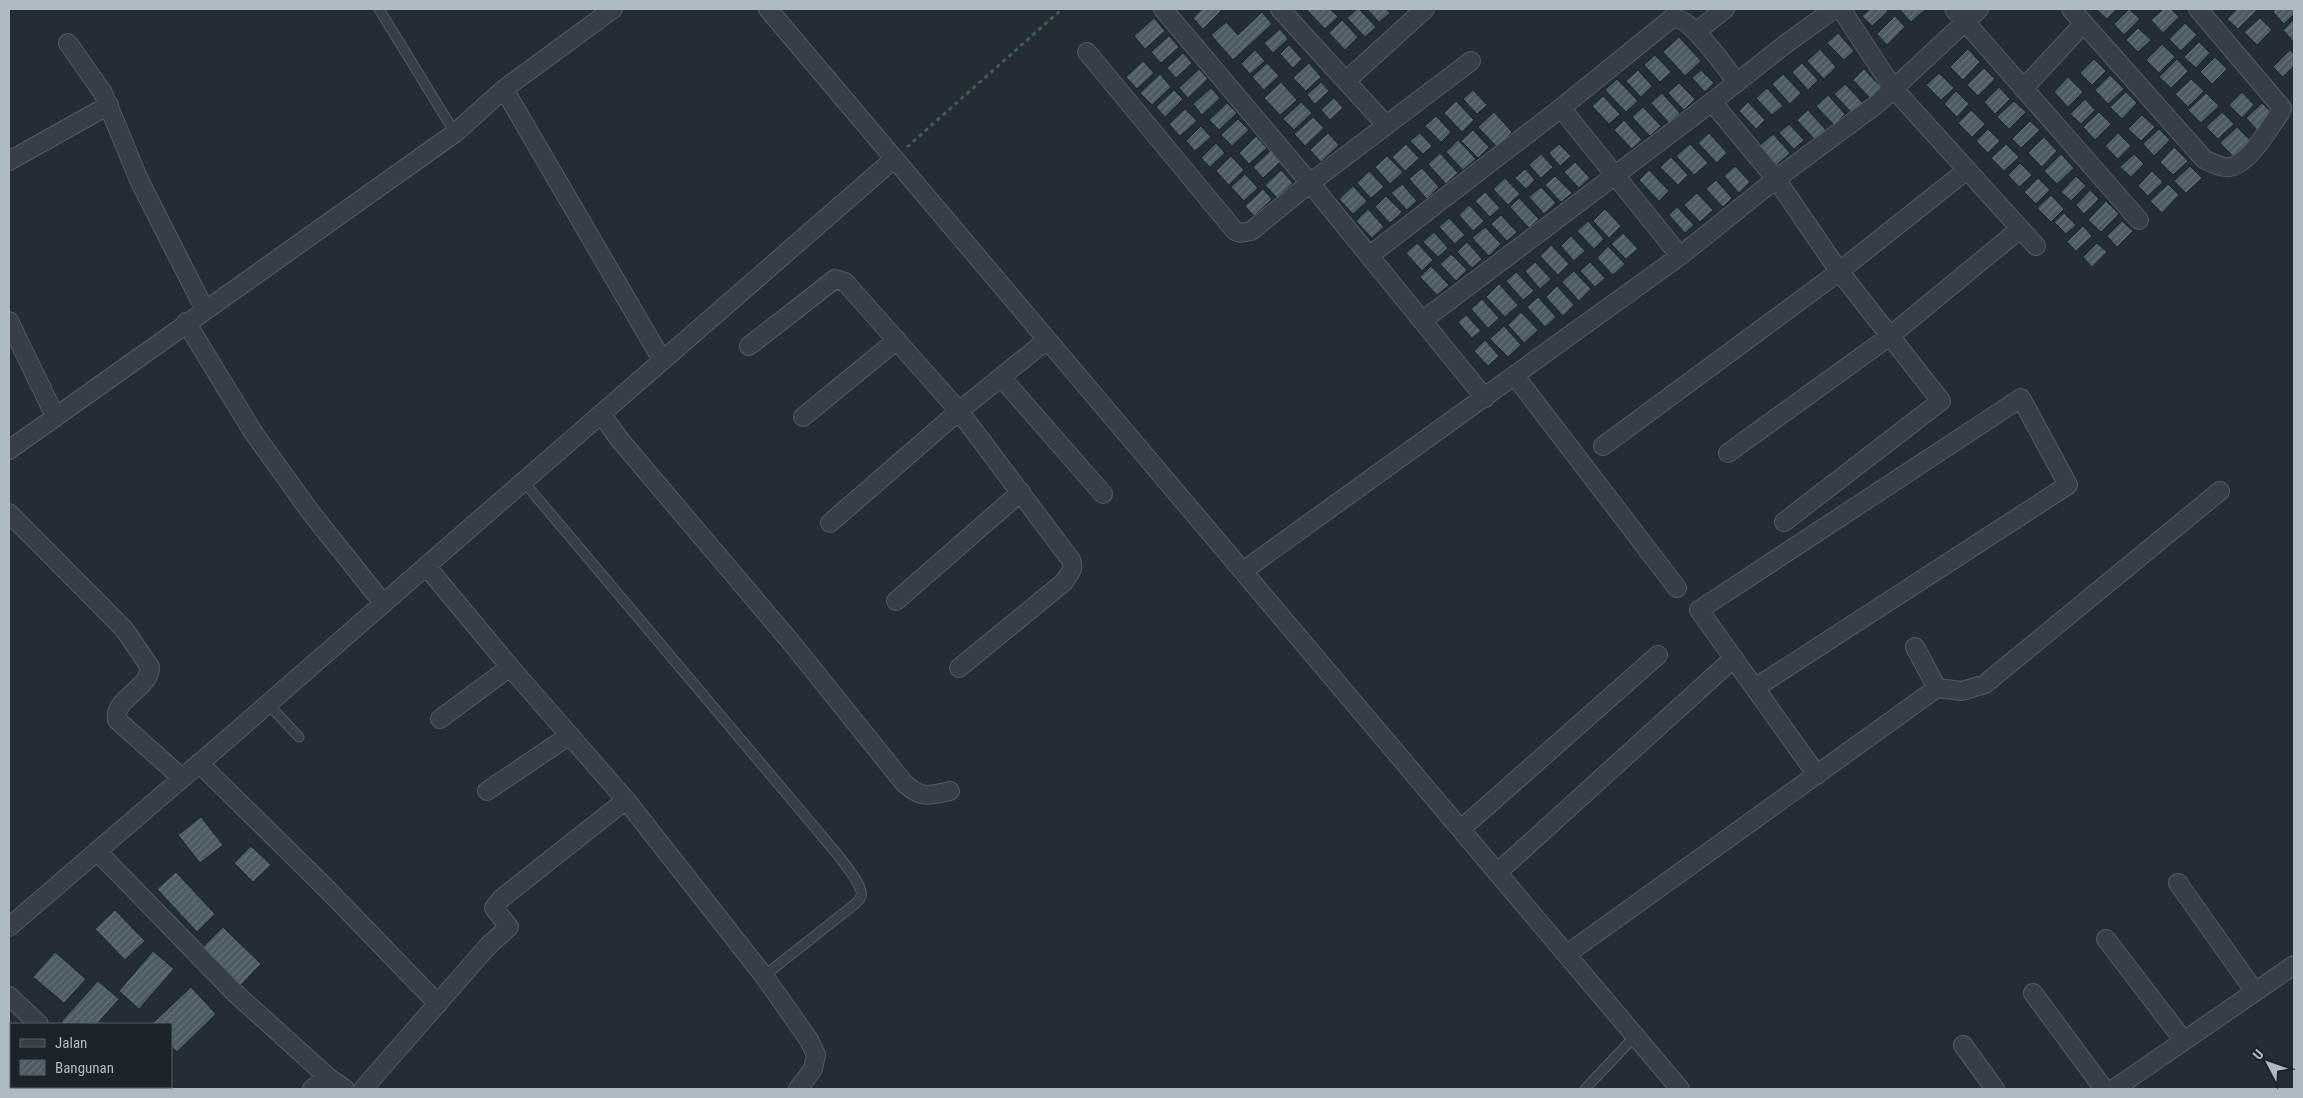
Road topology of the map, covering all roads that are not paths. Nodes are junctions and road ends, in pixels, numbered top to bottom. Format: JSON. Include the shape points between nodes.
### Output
{"nodes":[{"id":1,"x":379,"y":9,"type":"edge"},
{"id":2,"x":613,"y":9,"type":"edge"},
{"id":3,"x":768,"y":9,"type":"edge"},
{"id":4,"x":1163,"y":9,"type":"edge"},
{"id":5,"x":1425,"y":9,"type":"edge"},
{"id":6,"x":1725,"y":9,"type":"edge"},
{"id":7,"x":1834,"y":9,"type":"edge"},
{"id":8,"x":1841,"y":9,"type":"edge"},
{"id":9,"x":1980,"y":9,"type":"edge"},
{"id":10,"x":2071,"y":9,"type":"edge"},
{"id":11,"x":2198,"y":9,"type":"edge"},
{"id":12,"x":1286,"y":11,"type":"edge"},
{"id":13,"x":1960,"y":15,"type":"edge"},
{"id":14,"x":2084,"y":24,"type":"junction"},
{"id":15,"x":1696,"y":32,"type":"junction"},
{"id":16,"x":68,"y":43,"type":"dead end"},
{"id":17,"x":1087,"y":52,"type":"dead end"},
{"id":18,"x":1471,"y":60,"type":"dead end"},
{"id":19,"x":1347,"y":80,"type":"junction"},
{"id":20,"x":1737,"y":82,"type":"junction"},
{"id":21,"x":1893,"y":88,"type":"junction"},
{"id":22,"x":2023,"y":89,"type":"junction"},
{"id":23,"x":510,"y":99,"type":"junction"},
{"id":24,"x":1712,"y":102,"type":"junction"},
{"id":25,"x":109,"y":105,"type":"junction"},
{"id":26,"x":1561,"y":108,"type":"junction"},
{"id":27,"x":1386,"y":125,"type":"junction"},
{"id":28,"x":456,"y":133,"type":"junction"},
{"id":29,"x":9,"y":161,"type":"edge"},
{"id":30,"x":898,"y":164,"type":"junction"},
{"id":31,"x":1967,"y":170,"type":"junction"},
{"id":32,"x":1615,"y":176,"type":"junction"},
{"id":33,"x":1776,"y":179,"type":"junction"},
{"id":34,"x":1310,"y":182,"type":"junction"},
{"id":35,"x":2139,"y":220,"type":"dead end"},
{"id":36,"x":2020,"y":229,"type":"junction"},
{"id":37,"x":2036,"y":246,"type":"dead end"},
{"id":38,"x":1369,"y":256,"type":"junction"},
{"id":39,"x":1680,"y":256,"type":"junction"},
{"id":40,"x":1839,"y":271,"type":"junction"},
{"id":41,"x":205,"y":310,"type":"junction"},
{"id":42,"x":9,"y":321,"type":"edge"},
{"id":43,"x":1422,"y":321,"type":"junction"},
{"id":44,"x":190,"y":329,"type":"junction"},
{"id":45,"x":1890,"y":336,"type":"junction"},
{"id":46,"x":897,"y":340,"type":"junction"},
{"id":47,"x":1046,"y":340,"type":"junction"},
{"id":48,"x":749,"y":346,"type":"dead end"},
{"id":49,"x":662,"y":360,"type":"junction"},
{"id":50,"x":1514,"y":376,"type":"junction"},
{"id":51,"x":1001,"y":377,"type":"junction"},
{"id":52,"x":1485,"y":398,"type":"junction"},
{"id":53,"x":959,"y":411,"type":"junction"},
{"id":54,"x":55,"y":416,"type":"junction"},
{"id":55,"x":803,"y":417,"type":"dead end"},
{"id":56,"x":604,"y":418,"type":"junction"},
{"id":57,"x":1603,"y":446,"type":"dead end"},
{"id":58,"x":9,"y":450,"type":"edge"},
{"id":59,"x":1728,"y":453,"type":"dead end"},
{"id":60,"x":526,"y":484,"type":"junction"},
{"id":61,"x":2220,"y":491,"type":"dead end"},
{"id":62,"x":1021,"y":492,"type":"junction"},
{"id":63,"x":1103,"y":494,"type":"dead end"},
{"id":64,"x":9,"y":513,"type":"edge"},
{"id":65,"x":1784,"y":522,"type":"dead end"},
{"id":66,"x":830,"y":523,"type":"dead end"},
{"id":67,"x":429,"y":569,"type":"junction"},
{"id":68,"x":1243,"y":571,"type":"junction"},
{"id":69,"x":1677,"y":588,"type":"dead end"},
{"id":70,"x":896,"y":601,"type":"dead end"},
{"id":71,"x":383,"y":603,"type":"junction"},
{"id":72,"x":1914,"y":646,"type":"dead end"},
{"id":73,"x":1658,"y":655,"type":"dead end"},
{"id":74,"x":1734,"y":658,"type":"junction"},
{"id":75,"x":510,"y":667,"type":"junction"},
{"id":76,"x":959,"y":668,"type":"dead end"},
{"id":77,"x":1755,"y":688,"type":"junction"},
{"id":78,"x":1937,"y":688,"type":"junction"},
{"id":79,"x":270,"y":707,"type":"junction"},
{"id":80,"x":440,"y":719,"type":"dead end"},
{"id":81,"x":570,"y":735,"type":"junction"},
{"id":82,"x":299,"y":737,"type":"dead end"},
{"id":83,"x":202,"y":766,"type":"junction"},
{"id":84,"x":1817,"y":775,"type":"junction"},
{"id":85,"x":182,"y":778,"type":"junction"},
{"id":86,"x":487,"y":791,"type":"dead end"},
{"id":87,"x":950,"y":791,"type":"dead end"},
{"id":88,"x":626,"y":800,"type":"junction"},
{"id":89,"x":1460,"y":829,"type":"junction"},
{"id":90,"x":100,"y":854,"type":"junction"},
{"id":91,"x":1498,"y":872,"type":"junction"},
{"id":92,"x":2178,"y":883,"type":"dead end"},
{"id":93,"x":9,"y":927,"type":"edge"},
{"id":94,"x":2106,"y":939,"type":"dead end"},
{"id":95,"x":1567,"y":954,"type":"junction"},
{"id":96,"x":2294,"y":965,"type":"edge"},
{"id":97,"x":764,"y":976,"type":"junction"},
{"id":98,"x":2255,"y":992,"type":"junction"},
{"id":99,"x":2033,"y":993,"type":"dead end"},
{"id":100,"x":9,"y":996,"type":"edge"},
{"id":101,"x":438,"y":1004,"type":"junction"},
{"id":102,"x":38,"y":1023,"type":"edge"},
{"id":103,"x":1635,"y":1036,"type":"junction"},
{"id":104,"x":2184,"y":1041,"type":"junction"},
{"id":105,"x":1963,"y":1045,"type":"dead end"},
{"id":106,"x":328,"y":1077,"type":"junction"},
{"id":107,"x":312,"y":1089,"type":"edge"},
{"id":108,"x":345,"y":1089,"type":"edge"},
{"id":109,"x":363,"y":1089,"type":"edge"},
{"id":110,"x":798,"y":1089,"type":"edge"},
{"id":111,"x":1585,"y":1089,"type":"edge"},
{"id":112,"x":1680,"y":1089,"type":"edge"},
{"id":113,"x":1995,"y":1089,"type":"edge"},
{"id":114,"x":2104,"y":1089,"type":"edge"},
{"id":115,"x":2114,"y":1089,"type":"edge"}],
"edges":[{"from":1,"to":28,"type":"lane"},
{"from":2,"to":23,"type":"street"},
{"from":3,"to":30,"type":"street"},
{"from":4,"to":34,"type":"street"},
{"from":5,"to":19,"type":"street"},
{"from":6,"to":15,"type":"street"},
{"from":7,"to":20,"type":"street"},
{"from":8,"to":21,"type":"street"},
{"from":9,"to":13,"type":"street"},
{"from":10,"to":14,"type":"street"},
{"from":11,"to":14,"type":"street","via":[[2282,108],[2249,155],[2230,167],[2204,159]]},
{"from":12,"to":19,"type":"street"},
{"from":13,"to":21,"type":"street"},
{"from":13,"to":22,"type":"street"},
{"from":14,"to":22,"type":"street"},
{"from":15,"to":20,"type":"street"},
{"from":15,"to":26,"type":"street","via":[[1680,18],[1672,18]]},
{"from":16,"to":25,"type":"street"},
{"from":17,"to":34,"type":"street","via":[[1240,233],[1251,231]]},
{"from":18,"to":27,"type":"street"},
{"from":19,"to":27,"type":"street"},
{"from":20,"to":24,"type":"street"},
{"from":21,"to":31,"type":"street"},
{"from":21,"to":33,"type":"street","via":[[1877,104]]},
{"from":22,"to":35,"type":"street"},
{"from":23,"to":28,"type":"street"},
{"from":23,"to":49,"type":"street"},
{"from":24,"to":32,"type":"street"},
{"from":24,"to":33,"type":"street"},
{"from":25,"to":29,"type":"street"},
{"from":25,"to":41,"type":"street","via":[[140,182]]},
{"from":26,"to":32,"type":"street"},
{"from":26,"to":38,"type":"street"},
{"from":27,"to":34,"type":"street"},
{"from":28,"to":41,"type":"street"},
{"from":30,"to":47,"type":"street"},
{"from":30,"to":49,"type":"street"},
{"from":31,"to":36,"type":"street"},
{"from":31,"to":40,"type":"street"},
{"from":32,"to":39,"type":"street"},
{"from":32,"to":43,"type":"street"},
{"from":33,"to":39,"type":"street"},
{"from":33,"to":40,"type":"street"},
{"from":34,"to":38,"type":"street"},
{"from":36,"to":37,"type":"street"},
{"from":36,"to":45,"type":"street"},
{"from":38,"to":43,"type":"street"},
{"from":39,"to":50,"type":"street"},
{"from":40,"to":45,"type":"street"},
{"from":40,"to":57,"type":"street"},
{"from":41,"to":44,"type":"street"},
{"from":42,"to":54,"type":"street"},
{"from":43,"to":52,"type":"street"},
{"from":44,"to":54,"type":"street"},
{"from":44,"to":71,"type":"street","via":[[253,432]]},
{"from":45,"to":59,"type":"street"},
{"from":45,"to":65,"type":"street","via":[[1941,400]]},
{"from":46,"to":48,"type":"street","via":[[845,282],[835,280]]},
{"from":46,"to":53,"type":"street"},
{"from":46,"to":55,"type":"street"},
{"from":47,"to":51,"type":"street"},
{"from":47,"to":68,"type":"street"},
{"from":49,"to":56,"type":"street"},
{"from":50,"to":52,"type":"street"},
{"from":50,"to":69,"type":"street"},
{"from":51,"to":53,"type":"street"},
{"from":51,"to":63,"type":"street"},
{"from":52,"to":68,"type":"street"},
{"from":53,"to":62,"type":"street"},
{"from":53,"to":66,"type":"street"},
{"from":54,"to":58,"type":"street"},
{"from":56,"to":60,"type":"street"},
{"from":56,"to":87,"type":"street","via":[[904,783],[915,793],[927,796]]},
{"from":60,"to":67,"type":"street"},
{"from":60,"to":97,"type":"lane","via":[[817,830],[862,891],[855,904]]},
{"from":61,"to":78,"type":"street","via":[[1985,684],[1962,691]]},
{"from":62,"to":70,"type":"street"},
{"from":62,"to":76,"type":"street","via":[[1070,560],[1072,570],[1064,582]]},
{"from":64,"to":85,"type":"street","via":[[124,629],[150,667],[146,680],[120,707],[117,720]]},
{"from":67,"to":71,"type":"street"},
{"from":67,"to":75,"type":"street"},
{"from":68,"to":89,"type":"street"},
{"from":71,"to":79,"type":"street"},
{"from":72,"to":78,"type":"street"},
{"from":73,"to":89,"type":"street"},
{"from":74,"to":77,"type":"street"},
{"from":74,"to":77,"type":"street","via":[[1699,610],[2021,398],[2068,485]]},
{"from":74,"to":91,"type":"street"},
{"from":75,"to":80,"type":"street"},
{"from":75,"to":81,"type":"street"},
{"from":77,"to":84,"type":"street"},
{"from":78,"to":84,"type":"street"},
{"from":79,"to":82,"type":"lane"},
{"from":79,"to":83,"type":"street"},
{"from":81,"to":86,"type":"street"},
{"from":81,"to":88,"type":"street"},
{"from":83,"to":85,"type":"street"},
{"from":83,"to":101,"type":"street"},
{"from":84,"to":95,"type":"street"},
{"from":85,"to":90,"type":"street"},
{"from":88,"to":97,"type":"street"},
{"from":88,"to":101,"type":"street","via":[[502,898],[494,908],[509,927],[488,946]]},
{"from":89,"to":91,"type":"street"},
{"from":90,"to":93,"type":"street"},
{"from":90,"to":106,"type":"street","via":[[234,992]]},
{"from":91,"to":95,"type":"street"},
{"from":92,"to":98,"type":"street"},
{"from":94,"to":104,"type":"street"},
{"from":95,"to":103,"type":"street"},
{"from":96,"to":98,"type":"street"},
{"from":97,"to":110,"type":"street","via":[[816,1055],[813,1069]]},
{"from":98,"to":104,"type":"street"},
{"from":99,"to":114,"type":"street"},
{"from":100,"to":102,"type":"street"},
{"from":101,"to":109,"type":"street"},
{"from":103,"to":111,"type":"lane"},
{"from":103,"to":112,"type":"street"},
{"from":104,"to":115,"type":"street"},
{"from":105,"to":113,"type":"street"},
{"from":106,"to":107,"type":"street"},
{"from":106,"to":108,"type":"street"}]}
